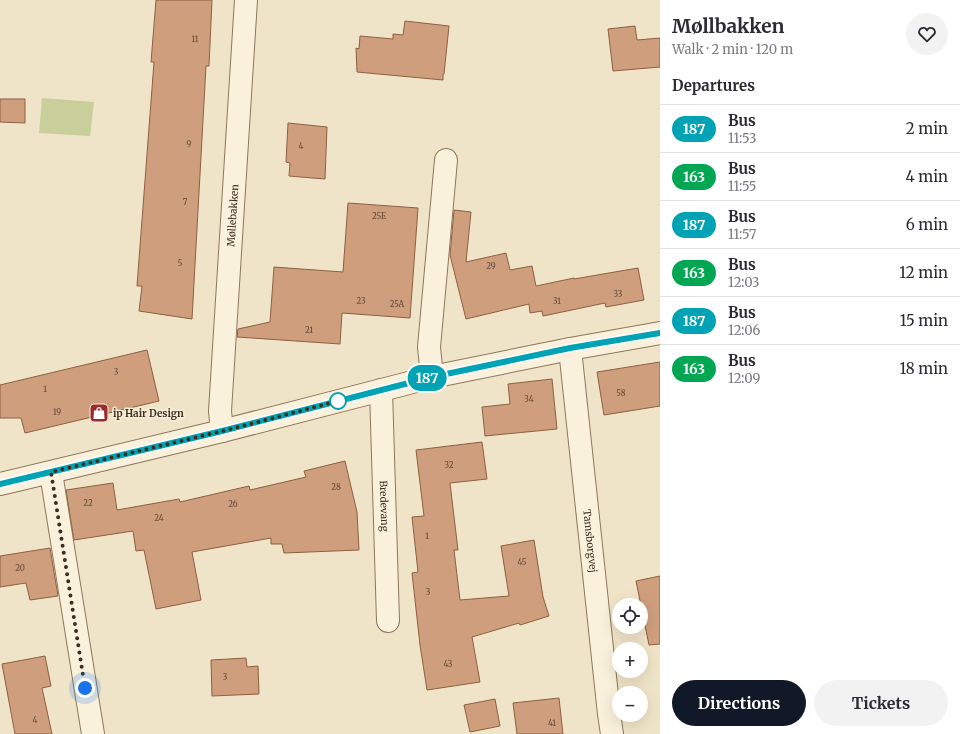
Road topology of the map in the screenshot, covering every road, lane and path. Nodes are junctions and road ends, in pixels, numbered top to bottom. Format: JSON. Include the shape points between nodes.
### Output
{"nodes":[{"id":1,"x":246,"y":0,"type":"edge"},
{"id":2,"x":446,"y":160,"type":"dead end"},
{"id":3,"x":660,"y":333,"type":"edge"},
{"id":4,"x":570,"y":348,"type":"junction"},
{"id":5,"x":432,"y":377,"type":"junction"},
{"id":6,"x":381,"y":390,"type":"junction"},
{"id":7,"x":222,"y":431,"type":"junction"},
{"id":8,"x":51,"y":472,"type":"junction"},
{"id":9,"x":0,"y":484,"type":"edge"},
{"id":10,"x":388,"y":621,"type":"dead end"},
{"id":11,"x":93,"y":734,"type":"edge"},
{"id":12,"x":612,"y":734,"type":"edge"}],
"edges":[{"from":1,"to":7,"type":"street","name":"Møllebakken","via":[[220,411]]},
{"from":2,"to":5,"type":"street","via":[[429,347]]},
{"from":3,"to":4,"type":"street"},
{"from":4,"to":5,"type":"street"},
{"from":4,"to":12,"type":"street","name":"Tamsborgvej"},
{"from":5,"to":6,"type":"street"},
{"from":6,"to":7,"type":"street"},
{"from":6,"to":10,"type":"street","name":"Bredevang"},
{"from":7,"to":8,"type":"street"},
{"from":8,"to":9,"type":"street"},
{"from":8,"to":11,"type":"street"}]}
